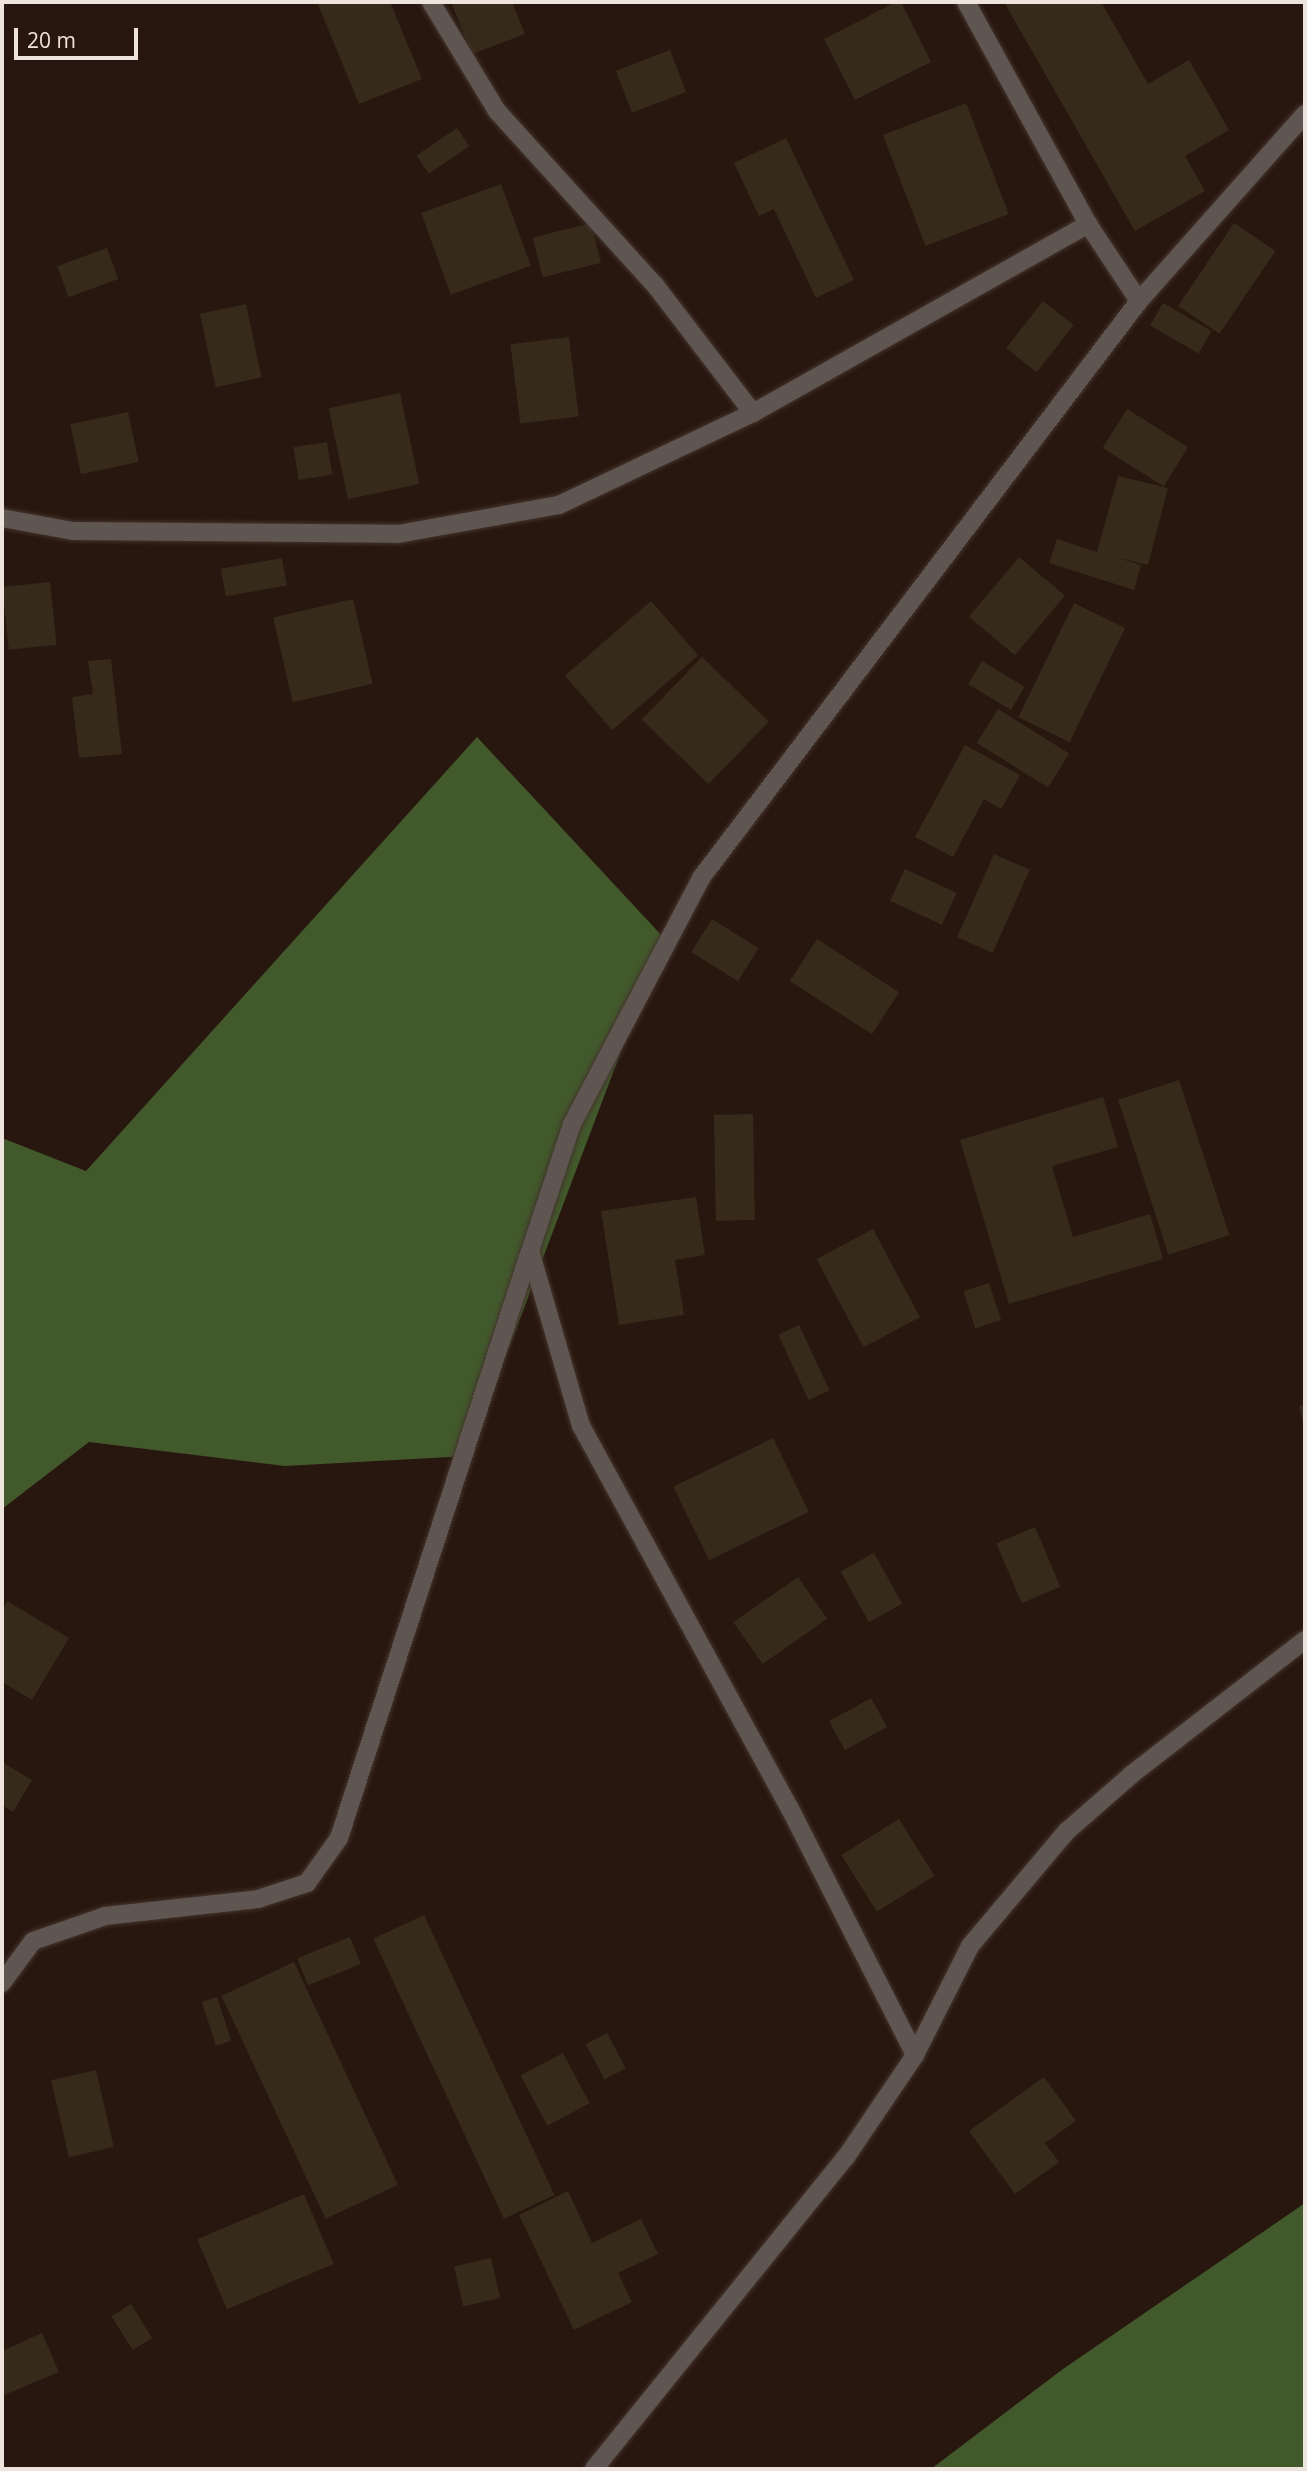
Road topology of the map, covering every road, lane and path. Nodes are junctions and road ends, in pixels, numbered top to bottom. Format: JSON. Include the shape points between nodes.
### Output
{"nodes":[{"id":1,"x":430,"y":2,"type":"edge"},
{"id":2,"x":965,"y":2,"type":"edge"},
{"id":3,"x":1305,"y":114,"type":"edge"},
{"id":4,"x":1088,"y":224,"type":"junction"},
{"id":5,"x":1139,"y":301,"type":"junction"},
{"id":6,"x":753,"y":413,"type":"junction"},
{"id":7,"x":2,"y":518,"type":"edge"},
{"id":8,"x":530,"y":1251,"type":"junction"},
{"id":9,"x":1305,"y":1640,"type":"edge"},
{"id":10,"x":2,"y":1983,"type":"edge"},
{"id":11,"x":915,"y":2055,"type":"junction"},
{"id":12,"x":594,"y":2469,"type":"edge"}],
"edges":[{"from":1,"to":6,"type":"street","via":[[498,111],[654,285]]},
{"from":2,"to":4,"type":"street"},
{"from":3,"to":5,"type":"street"},
{"from":4,"to":5,"type":"street"},
{"from":4,"to":6,"type":"street"},
{"from":5,"to":8,"type":"street","via":[[701,878],[572,1124]]},
{"from":6,"to":7,"type":"street","via":[[559,505],[398,534],[73,531]]},
{"from":8,"to":10,"type":"street","via":[[343,1825],[331,1849],[307,1882],[258,1899],[105,1916],[33,1941]]},
{"from":8,"to":11,"type":"street","via":[[581,1426],[790,1809]]},
{"from":9,"to":11,"type":"street","via":[[1132,1773],[1067,1830],[970,1946]]},
{"from":11,"to":12,"type":"street","via":[[846,2157]]}]}
